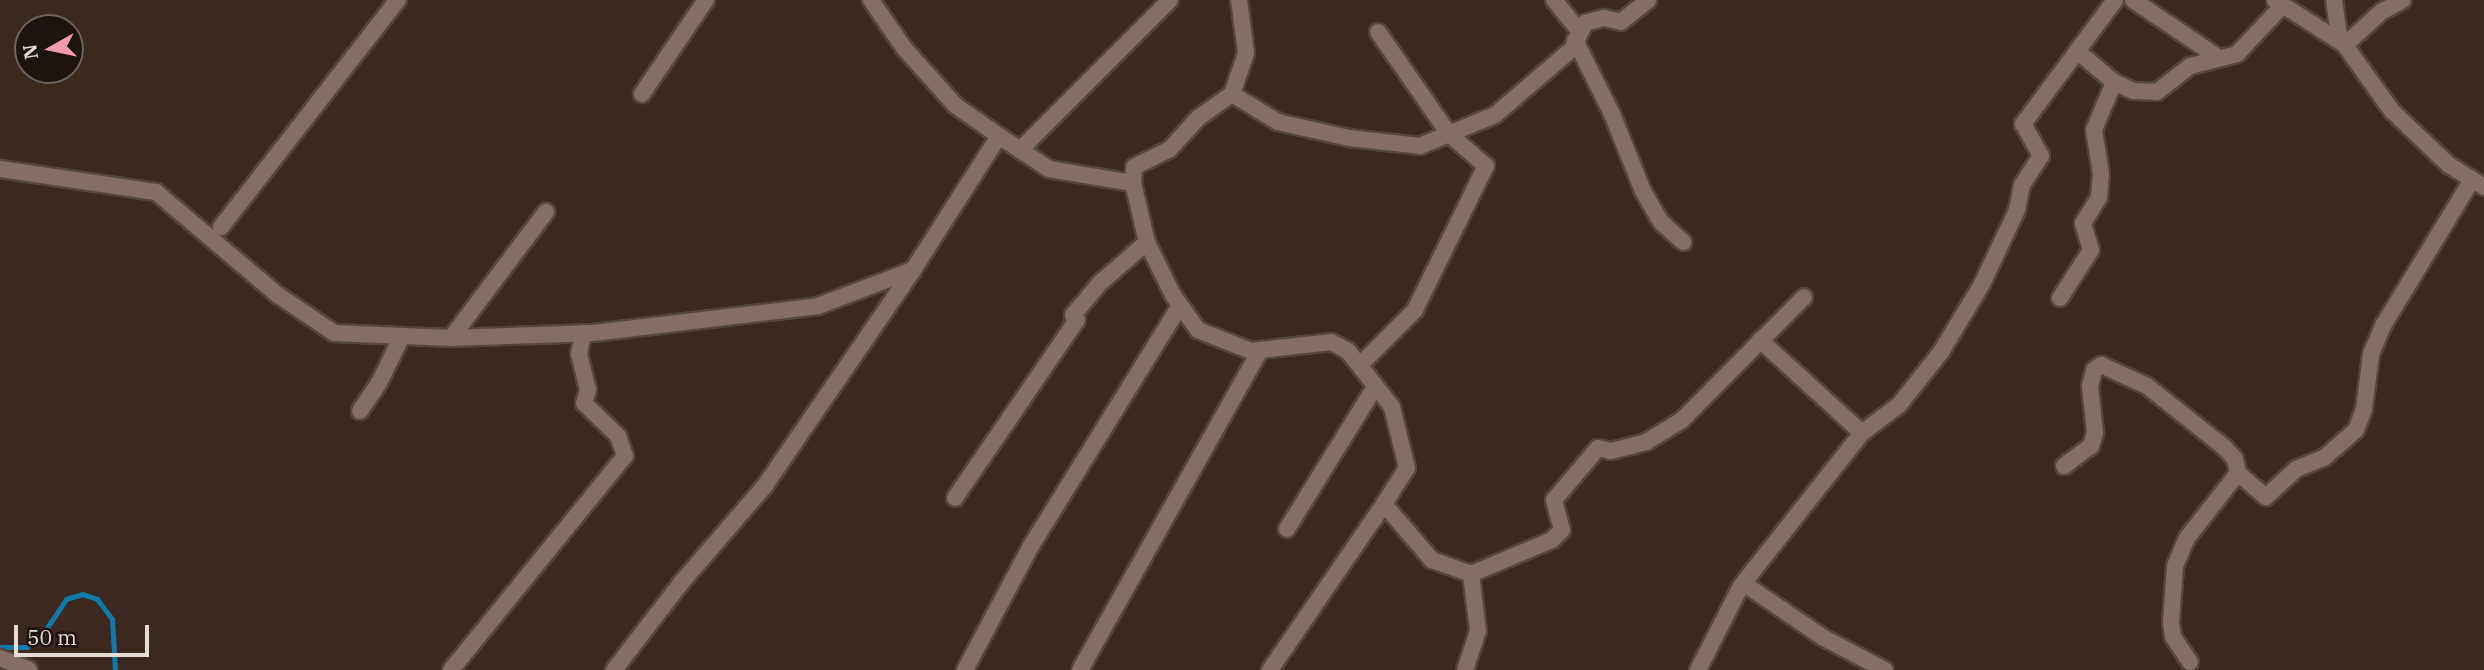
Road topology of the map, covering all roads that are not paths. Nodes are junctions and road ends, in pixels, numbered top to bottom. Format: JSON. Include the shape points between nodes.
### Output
{"nodes":[{"id":1,"x":398,"y":0,"type":"edge"},
{"id":2,"x":706,"y":0,"type":"edge"},
{"id":3,"x":871,"y":0,"type":"edge"},
{"id":4,"x":1170,"y":0,"type":"edge"},
{"id":5,"x":1240,"y":0,"type":"edge"},
{"id":6,"x":1554,"y":0,"type":"edge"},
{"id":7,"x":1648,"y":0,"type":"edge"},
{"id":8,"x":2115,"y":0,"type":"edge"},
{"id":9,"x":2133,"y":0,"type":"edge"},
{"id":10,"x":2334,"y":0,"type":"edge"},
{"id":11,"x":2403,"y":0,"type":"edge"},
{"id":12,"x":2278,"y":3,"type":"edge"},
{"id":13,"x":1378,"y":32,"type":"dead end"},
{"id":14,"x":1577,"y":36,"type":"junction"},
{"id":15,"x":2345,"y":45,"type":"junction"},
{"id":16,"x":2077,"y":51,"type":"junction"},
{"id":17,"x":2219,"y":58,"type":"junction"},
{"id":18,"x":2114,"y":82,"type":"junction"},
{"id":19,"x":642,"y":94,"type":"dead end"},
{"id":20,"x":1232,"y":94,"type":"junction"},
{"id":21,"x":1449,"y":134,"type":"junction"},
{"id":22,"x":999,"y":136,"type":"junction"},
{"id":23,"x":1020,"y":150,"type":"junction"},
{"id":24,"x":0,"y":169,"type":"edge"},
{"id":25,"x":1133,"y":183,"type":"junction"},
{"id":26,"x":2478,"y":183,"type":"edge"},
{"id":27,"x":546,"y":212,"type":"dead end"},
{"id":28,"x":221,"y":228,"type":"dead end"},
{"id":29,"x":1147,"y":242,"type":"junction"},
{"id":30,"x":1682,"y":242,"type":"dead end"},
{"id":31,"x":913,"y":270,"type":"junction"},
{"id":32,"x":1804,"y":297,"type":"dead end"},
{"id":33,"x":2060,"y":298,"type":"dead end"},
{"id":34,"x":1180,"y":306,"type":"junction"},
{"id":35,"x":583,"y":333,"type":"junction"},
{"id":36,"x":402,"y":336,"type":"junction"},
{"id":37,"x":451,"y":338,"type":"junction"},
{"id":38,"x":1760,"y":340,"type":"junction"},
{"id":39,"x":1261,"y":351,"type":"junction"},
{"id":40,"x":1360,"y":365,"type":"junction"},
{"id":41,"x":1375,"y":387,"type":"junction"},
{"id":42,"x":359,"y":411,"type":"dead end"},
{"id":43,"x":1862,"y":433,"type":"junction"},
{"id":44,"x":2064,"y":466,"type":"dead end"},
{"id":45,"x":2238,"y":473,"type":"junction"},
{"id":46,"x":955,"y":498,"type":"dead end"},
{"id":47,"x":1384,"y":504,"type":"junction"},
{"id":48,"x":1286,"y":529,"type":"dead end"},
{"id":49,"x":1471,"y":574,"type":"junction"},
{"id":50,"x":1741,"y":586,"type":"junction"},
{"id":51,"x":0,"y":658,"type":"edge"},
{"id":52,"x":2192,"y":668,"type":"edge"},
{"id":53,"x":29,"y":670,"type":"edge"},
{"id":54,"x":451,"y":670,"type":"edge"},
{"id":55,"x":614,"y":670,"type":"edge"},
{"id":56,"x":965,"y":670,"type":"edge"},
{"id":57,"x":1080,"y":670,"type":"edge"},
{"id":58,"x":1269,"y":670,"type":"edge"},
{"id":59,"x":1465,"y":670,"type":"edge"},
{"id":60,"x":1698,"y":670,"type":"edge"},
{"id":61,"x":1885,"y":670,"type":"edge"}],
"edges":[{"from":1,"to":28,"type":"street"},
{"from":2,"to":19,"type":"street"},
{"from":3,"to":22,"type":"street","via":[[904,48],[955,105]]},
{"from":4,"to":23,"type":"street"},
{"from":5,"to":20,"type":"street","via":[[1246,53]]},
{"from":6,"to":14,"type":"street"},
{"from":7,"to":14,"type":"street","via":[[1621,22],[1593,20]]},
{"from":8,"to":16,"type":"street"},
{"from":9,"to":17,"type":"street"},
{"from":10,"to":15,"type":"street","via":[[2339,37]]},
{"from":11,"to":15,"type":"street","via":[[2381,12]]},
{"from":12,"to":15,"type":"street"},
{"from":12,"to":17,"type":"street","via":[[2253,41],[2237,54]]},
{"from":13,"to":21,"type":"street"},
{"from":14,"to":21,"type":"street","via":[[1562,58],[1495,115]]},
{"from":14,"to":30,"type":"street","via":[[1643,191],[1661,222]]},
{"from":15,"to":26,"type":"street","via":[[2392,110],[2449,165]]},
{"from":16,"to":18,"type":"street"},
{"from":16,"to":43,"type":"street","via":[[2023,124],[2041,156],[2022,185],[2017,210],[1982,284],[1941,352],[1899,405]]},
{"from":17,"to":18,"type":"street","via":[[2190,66],[2157,92],[2133,91]]},
{"from":18,"to":33,"type":"street","via":[[2094,130],[2101,174],[2099,197],[2083,223],[2091,250]]},
{"from":20,"to":21,"type":"street","via":[[1278,122],[1349,138],[1420,146]]},
{"from":20,"to":25,"type":"street","via":[[1198,118],[1170,149],[1134,167]]},
{"from":21,"to":40,"type":"street","via":[[1486,166],[1415,310]]},
{"from":22,"to":23,"type":"street"},
{"from":22,"to":31,"type":"street"},
{"from":23,"to":25,"type":"street","via":[[1049,169]]},
{"from":24,"to":36,"type":"street","via":[[156,192],[278,295],[334,333]]},
{"from":25,"to":29,"type":"street"},
{"from":26,"to":45,"type":"street","via":[[2384,324],[2371,354],[2364,409],[2356,430],[2325,457],[2296,468],[2266,497]]},
{"from":27,"to":37,"type":"street"},
{"from":29,"to":34,"type":"street"},
{"from":29,"to":46,"type":"street","via":[[1100,283],[1073,315],[1077,320]]},
{"from":31,"to":35,"type":"street","via":[[818,306]]},
{"from":31,"to":55,"type":"street","via":[[764,487]]},
{"from":32,"to":38,"type":"street"},
{"from":34,"to":39,"type":"street","via":[[1198,330]]},
{"from":34,"to":56,"type":"street","via":[[1031,546]]},
{"from":35,"to":37,"type":"street"},
{"from":35,"to":54,"type":"street","via":[[579,354],[588,383],[584,403],[618,436],[625,456]]},
{"from":36,"to":37,"type":"street"},
{"from":36,"to":42,"type":"street"},
{"from":38,"to":43,"type":"street"},
{"from":38,"to":49,"type":"street","via":[[1682,420],[1663,433],[1611,451],[1598,447],[1554,500],[1562,530],[1552,540]]},
{"from":39,"to":40,"type":"street","via":[[1331,342],[1348,351]]},
{"from":39,"to":57,"type":"street"},
{"from":40,"to":41,"type":"street"},
{"from":41,"to":47,"type":"street","via":[[1392,407],[1407,468]]},
{"from":41,"to":48,"type":"street"},
{"from":43,"to":50,"type":"street"},
{"from":44,"to":45,"type":"street","via":[[2091,446],[2095,433],[2090,386],[2094,370],[2101,365],[2147,386],[2224,447],[2235,459]]},
{"from":45,"to":52,"type":"street","via":[[2199,516],[2175,566],[2173,637]]},
{"from":47,"to":49,"type":"street","via":[[1432,560]]},
{"from":47,"to":58,"type":"street"},
{"from":49,"to":59,"type":"street","via":[[1478,631]]},
{"from":50,"to":60,"type":"street"},
{"from":50,"to":61,"type":"street","via":[[1746,584],[1824,638]]},
{"from":51,"to":53,"type":"street"}]}
